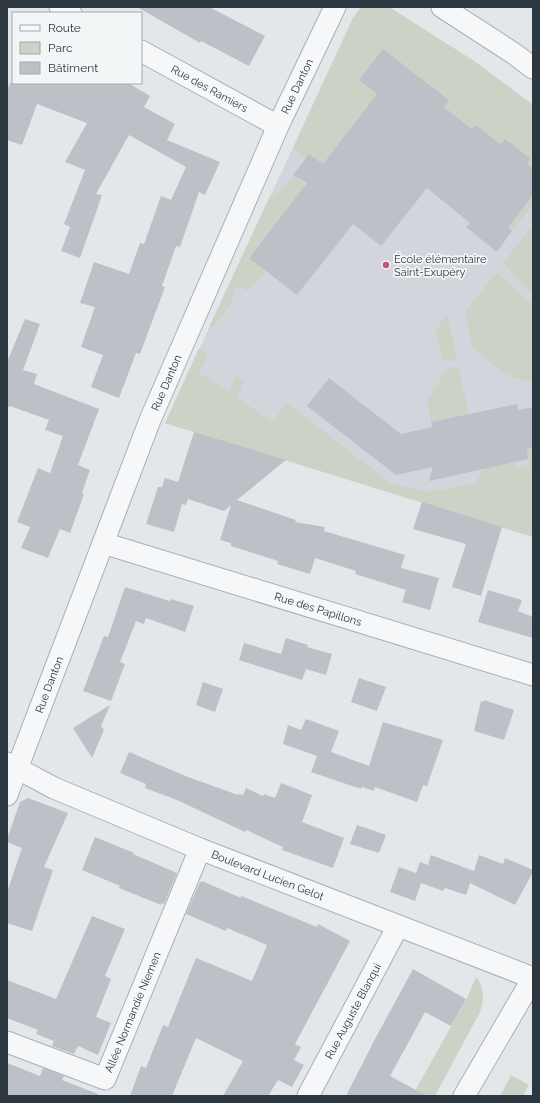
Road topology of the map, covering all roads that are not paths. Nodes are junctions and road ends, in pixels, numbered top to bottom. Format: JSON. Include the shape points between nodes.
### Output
{"nodes":[{"id":1,"x":60,"y":7,"type":"edge"},
{"id":2,"x":334,"y":7,"type":"edge"},
{"id":3,"x":442,"y":7,"type":"edge"},
{"id":4,"x":69,"y":12,"type":"edge"},
{"id":5,"x":142,"y":52,"type":"edge"},
{"id":6,"x":533,"y":68,"type":"edge"},
{"id":7,"x":278,"y":126,"type":"junction"},
{"id":8,"x":103,"y":543,"type":"junction"},
{"id":9,"x":533,"y":675,"type":"edge"},
{"id":10,"x":12,"y":765,"type":"edge"},
{"id":11,"x":7,"y":795,"type":"edge"},
{"id":12,"x":200,"y":849,"type":"junction"},
{"id":13,"x":398,"y":926,"type":"junction"},
{"id":14,"x":533,"y":978,"type":"edge"},
{"id":15,"x":7,"y":1042,"type":"edge"},
{"id":16,"x":102,"y":1088,"type":"edge"},
{"id":17,"x":308,"y":1096,"type":"edge"},
{"id":18,"x":464,"y":1096,"type":"edge"}],
"edges":[{"from":1,"to":4,"type":"street"},
{"from":2,"to":7,"type":"street","name":"Rue Danton"},
{"from":3,"to":6,"type":"street"},
{"from":5,"to":7,"type":"street","name":"Rue des Ramiers"},
{"from":7,"to":8,"type":"street","name":"Rue Danton","via":[[150,420]]},
{"from":8,"to":9,"type":"street","name":"Rue des Papillons"},
{"from":8,"to":10,"type":"street","name":"Rue Danton"},
{"from":10,"to":11,"type":"street","name":"Rue Danton"},
{"from":10,"to":12,"type":"street","name":"Boulevard Lucien Gelot","via":[[54,788]]},
{"from":12,"to":13,"type":"street","name":"Boulevard Lucien Gelot"},
{"from":12,"to":16,"type":"street","name":"Allée Normandie Niemen"},
{"from":13,"to":14,"type":"street","name":"Boulevard Lucien Gelot"},
{"from":13,"to":17,"type":"street","name":"Rue Auguste Blanqui"},
{"from":14,"to":18,"type":"street"},
{"from":15,"to":16,"type":"street","name":"Allée Normandie Niemen"}]}
